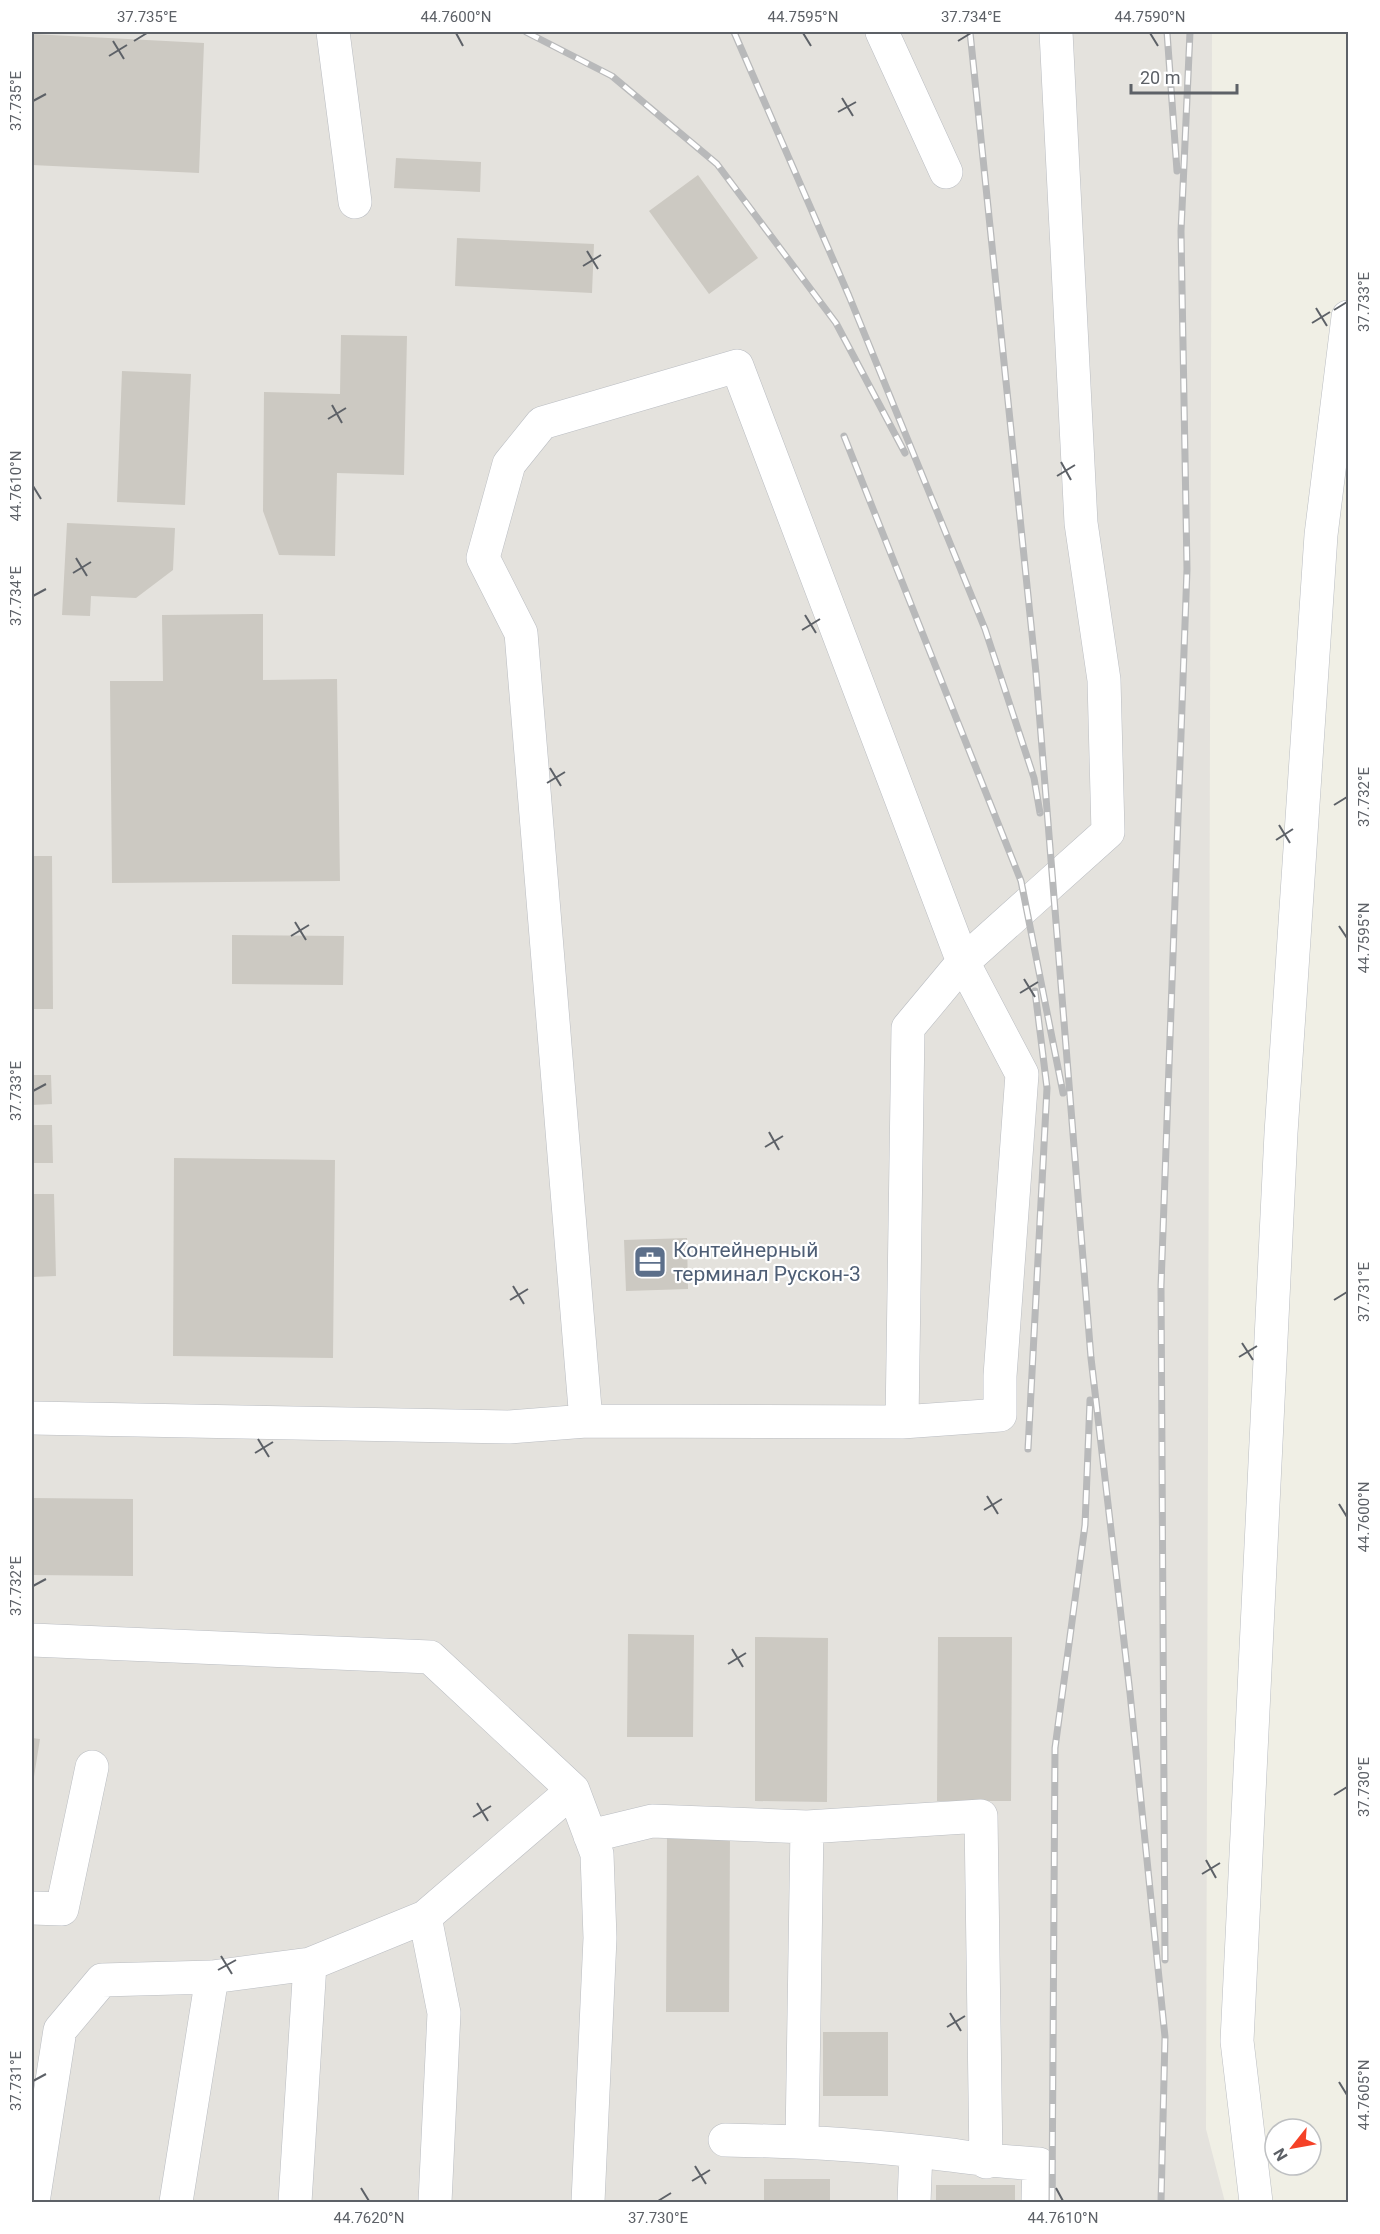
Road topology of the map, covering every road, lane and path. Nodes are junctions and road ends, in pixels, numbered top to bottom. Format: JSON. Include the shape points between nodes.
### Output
{"nodes":[{"id":1,"x":333,"y":32,"type":"edge"},
{"id":2,"x":882,"y":32,"type":"edge"},
{"id":3,"x":1056,"y":32,"type":"edge"},
{"id":4,"x":946,"y":172,"type":"dead end"},
{"id":5,"x":355,"y":202,"type":"dead end"},
{"id":6,"x":1348,"y":317,"type":"edge"},
{"id":7,"x":963,"y":962,"type":"junction"},
{"id":8,"x":32,"y":1418,"type":"edge"},
{"id":9,"x":586,"y":1421,"type":"junction"},
{"id":10,"x":902,"y":1422,"type":"junction"},
{"id":11,"x":32,"y":1640,"type":"edge"},
{"id":12,"x":92,"y":1767,"type":"dead end"},
{"id":13,"x":573,"y":1790,"type":"junction"},
{"id":14,"x":807,"y":1827,"type":"junction"},
{"id":15,"x":590,"y":1836,"type":"junction"},
{"id":16,"x":32,"y":1908,"type":"edge"},
{"id":17,"x":426,"y":1917,"type":"junction"},
{"id":18,"x":310,"y":1965,"type":"junction"},
{"id":19,"x":212,"y":1977,"type":"junction"},
{"id":20,"x":725,"y":2140,"type":"dead end"},
{"id":21,"x":802,"y":2141,"type":"junction"},
{"id":22,"x":916,"y":2151,"type":"junction"},
{"id":23,"x":986,"y":2162,"type":"junction"},
{"id":24,"x":33,"y":2202,"type":"edge"},
{"id":25,"x":176,"y":2202,"type":"edge"},
{"id":26,"x":295,"y":2202,"type":"edge"},
{"id":27,"x":435,"y":2202,"type":"edge"},
{"id":28,"x":588,"y":2202,"type":"edge"},
{"id":29,"x":914,"y":2202,"type":"edge"},
{"id":30,"x":1038,"y":2202,"type":"edge"},
{"id":31,"x":1256,"y":2202,"type":"edge"}],
"edges":[{"from":1,"to":5,"type":"street"},
{"from":2,"to":4,"type":"street"},
{"from":3,"to":7,"type":"street","via":[[1081,523],[1104,680],[1108,832]]},
{"from":6,"to":31,"type":"street","via":[[1321,535],[1279,1169],[1237,2042]]},
{"from":7,"to":9,"type":"street","via":[[737,366],[542,423],[509,464],[483,558],[521,633]]},
{"from":7,"to":10,"type":"street","via":[[908,1028]]},
{"from":7,"to":10,"type":"street","via":[[1022,1074],[1000,1415]]},
{"from":8,"to":9,"type":"street","via":[[509,1427]]},
{"from":9,"to":10,"type":"street"},
{"from":11,"to":13,"type":"street","via":[[430,1657]]},
{"from":12,"to":16,"type":"street","via":[[62,1909]]},
{"from":13,"to":15,"type":"street"},
{"from":13,"to":17,"type":"street"},
{"from":14,"to":15,"type":"street","via":[[652,1821]]},
{"from":14,"to":21,"type":"street"},
{"from":14,"to":23,"type":"street","via":[[981,1816]]},
{"from":15,"to":28,"type":"street","via":[[597,1854],[600,1938]]},
{"from":17,"to":18,"type":"street"},
{"from":17,"to":27,"type":"street","via":[[444,2013]]},
{"from":18,"to":19,"type":"street"},
{"from":18,"to":26,"type":"street"},
{"from":19,"to":24,"type":"street","via":[[102,1980],[60,2030]]},
{"from":19,"to":25,"type":"street"},
{"from":20,"to":21,"type":"street"},
{"from":21,"to":22,"type":"street"},
{"from":22,"to":23,"type":"street"},
{"from":22,"to":29,"type":"street"},
{"from":23,"to":30,"type":"street","via":[[1039,2164]]}]}
